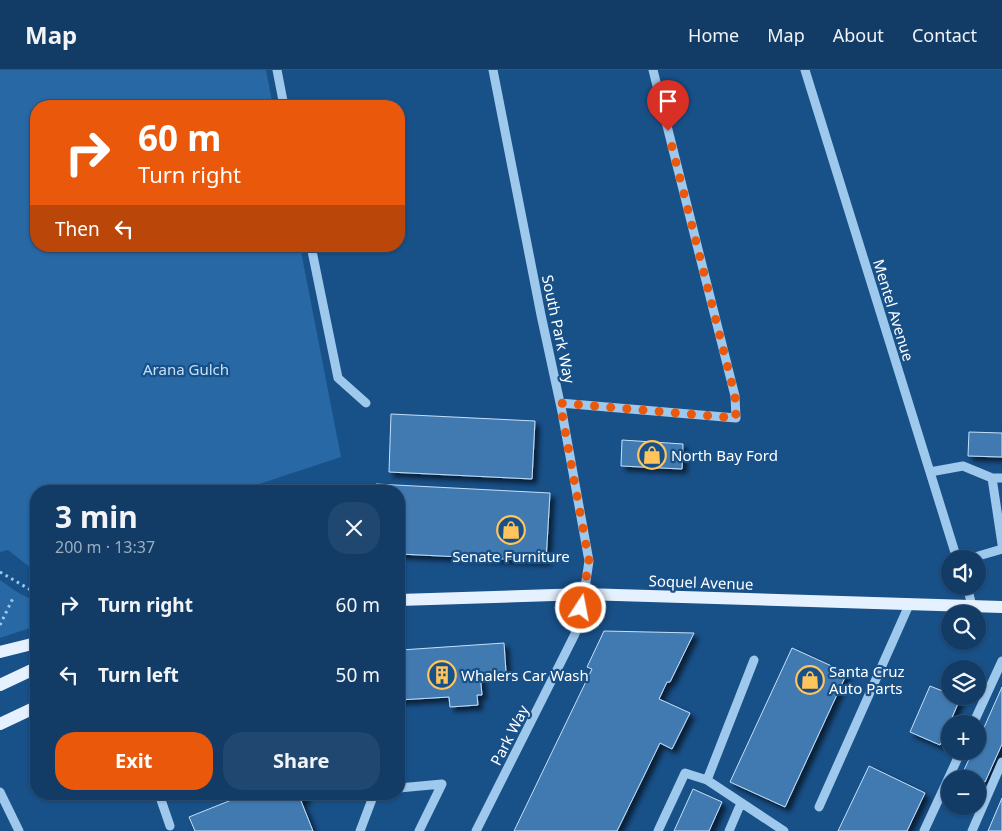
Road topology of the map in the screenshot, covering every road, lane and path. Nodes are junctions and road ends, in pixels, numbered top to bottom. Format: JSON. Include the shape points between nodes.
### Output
{"nodes":[{"id":1,"x":277,"y":70,"type":"edge"},
{"id":2,"x":493,"y":70,"type":"edge"},
{"id":3,"x":653,"y":70,"type":"edge"},
{"id":4,"x":806,"y":70,"type":"edge"},
{"id":5,"x":283,"y":100,"type":"edge"},
{"id":6,"x":312,"y":252,"type":"edge"},
{"id":7,"x":366,"y":403,"type":"dead end"},
{"id":8,"x":560,"y":403,"type":"junction"},
{"id":9,"x":930,"y":472,"type":"junction"},
{"id":10,"x":992,"y":478,"type":"junction"},
{"id":11,"x":1002,"y":478,"type":"edge"},
{"id":12,"x":1002,"y":544,"type":"edge"},
{"id":13,"x":1002,"y":549,"type":"edge"},
{"id":14,"x":954,"y":550,"type":"edge"},
{"id":15,"x":986,"y":554,"type":"edge"},
{"id":16,"x":0,"y":572,"type":"edge"},
{"id":17,"x":30,"y":590,"type":"edge"},
{"id":18,"x":584,"y":594,"type":"junction"},
{"id":19,"x":14,"y":596,"type":"dead end"},
{"id":20,"x":405,"y":600,"type":"edge"},
{"id":21,"x":908,"y":605,"type":"junction"},
{"id":22,"x":941,"y":606,"type":"edge"},
{"id":23,"x":986,"y":606,"type":"edge"},
{"id":24,"x":1002,"y":607,"type":"edge"},
{"id":25,"x":0,"y":625,"type":"edge"},
{"id":26,"x":30,"y":644,"type":"edge"},
{"id":27,"x":0,"y":652,"type":"edge"},
{"id":28,"x":754,"y":660,"type":"dead end"},
{"id":29,"x":1002,"y":661,"type":"edge"},
{"id":30,"x":30,"y":671,"type":"edge"},
{"id":31,"x":0,"y":685,"type":"edge"},
{"id":32,"x":30,"y":710,"type":"edge"},
{"id":33,"x":977,"y":715,"type":"edge"},
{"id":34,"x":0,"y":724,"type":"edge"},
{"id":35,"x":957,"y":760,"type":"edge"},
{"id":36,"x":1002,"y":762,"type":"edge"},
{"id":37,"x":707,"y":780,"type":"junction"},
{"id":38,"x":405,"y":787,"type":"edge"},
{"id":39,"x":0,"y":792,"type":"edge"},
{"id":40,"x":161,"y":800,"type":"edge"},
{"id":41,"x":372,"y":800,"type":"edge"},
{"id":42,"x":741,"y":803,"type":"junction"},
{"id":43,"x":819,"y":807,"type":"dead end"},
{"id":44,"x":170,"y":826,"type":"dead end"},
{"id":45,"x":19,"y":831,"type":"edge"},
{"id":46,"x":360,"y":831,"type":"edge"},
{"id":47,"x":419,"y":831,"type":"edge"},
{"id":48,"x":476,"y":831,"type":"edge"},
{"id":49,"x":658,"y":831,"type":"edge"},
{"id":50,"x":729,"y":831,"type":"edge"},
{"id":51,"x":784,"y":831,"type":"edge"},
{"id":52,"x":924,"y":831,"type":"edge"},
{"id":53,"x":972,"y":831,"type":"edge"}],
"edges":[{"from":1,"to":5,"type":"street"},
{"from":2,"to":8,"type":"street","name":"South Park Way"},
{"from":3,"to":8,"type":"street","via":[[735,396],[736,418]]},
{"from":4,"to":9,"type":"street","name":"Mentel Avenue"},
{"from":6,"to":7,"type":"street","via":[[338,378]]},
{"from":8,"to":18,"type":"street","name":"South Park Way","via":[[589,561]]},
{"from":9,"to":10,"type":"street","via":[[963,466]]},
{"from":9,"to":14,"type":"street","name":"Mentel Avenue"},
{"from":10,"to":11,"type":"street"},
{"from":10,"to":12,"type":"street"},
{"from":13,"to":15,"type":"street"},
{"from":16,"to":17,"type":"path"},
{"from":18,"to":20,"type":"main road","name":"Soquel Avenue"},
{"from":18,"to":21,"type":"main road","name":"Soquel Avenue"},
{"from":18,"to":48,"type":"street","name":"Park Way","via":[[575,634]]},
{"from":19,"to":25,"type":"path"},
{"from":21,"to":22,"type":"main road","name":"Soquel Avenue"},
{"from":21,"to":43,"type":"street"},
{"from":23,"to":24,"type":"main road","name":"Soquel Avenue"},
{"from":26,"to":27,"type":"main road"},
{"from":28,"to":37,"type":"street"},
{"from":29,"to":33,"type":"street"},
{"from":30,"to":31,"type":"main road"},
{"from":32,"to":34,"type":"main road"},
{"from":35,"to":52,"type":"street"},
{"from":36,"to":53,"type":"street"},
{"from":37,"to":42,"type":"street"},
{"from":37,"to":49,"type":"street","via":[[685,773]]},
{"from":38,"to":47,"type":"street","via":[[442,784]]},
{"from":39,"to":45,"type":"street"},
{"from":40,"to":44,"type":"street"},
{"from":41,"to":46,"type":"street"},
{"from":42,"to":50,"type":"street"},
{"from":42,"to":51,"type":"street"}]}
